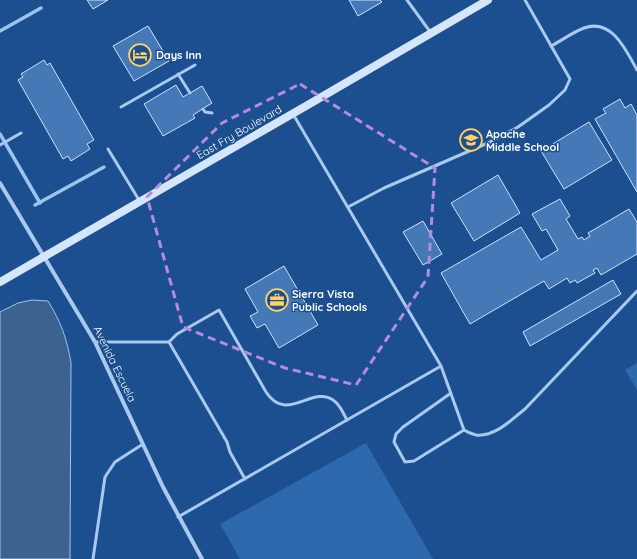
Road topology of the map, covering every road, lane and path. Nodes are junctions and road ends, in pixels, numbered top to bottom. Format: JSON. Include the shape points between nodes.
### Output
{"nodes":[{"id":1,"x":407,"y":0,"type":"edge"},
{"id":2,"x":488,"y":0,"type":"edge"},
{"id":3,"x":524,"y":0,"type":"edge"},
{"id":4,"x":431,"y":33,"type":"junction"},
{"id":5,"x":551,"y":46,"type":"junction"},
{"id":6,"x":194,"y":65,"type":"dead end"},
{"id":7,"x":637,"y":70,"type":"edge"},
{"id":8,"x":178,"y":74,"type":"junction"},
{"id":9,"x":190,"y":93,"type":"dead end"},
{"id":10,"x":121,"y":106,"type":"dead end"},
{"id":11,"x":203,"y":109,"type":"dead end"},
{"id":12,"x":212,"y":114,"type":"dead end"},
{"id":13,"x":293,"y":114,"type":"junction"},
{"id":14,"x":21,"y":133,"type":"dead end"},
{"id":15,"x":0,"y":145,"type":"edge"},
{"id":16,"x":108,"y":149,"type":"dead end"},
{"id":17,"x":0,"y":183,"type":"edge"},
{"id":18,"x":140,"y":202,"type":"junction"},
{"id":19,"x":348,"y":207,"type":"junction"},
{"id":20,"x":44,"y":257,"type":"junction"},
{"id":21,"x":0,"y":282,"type":"edge"},
{"id":22,"x":637,"y":291,"type":"edge"},
{"id":23,"x":95,"y":342,"type":"junction"},
{"id":24,"x":169,"y":342,"type":"junction"},
{"id":25,"x":441,"y":366,"type":"junction"},
{"id":26,"x":451,"y":393,"type":"junction"},
{"id":27,"x":347,"y":420,"type":"junction"},
{"id":28,"x":464,"y":430,"type":"junction"},
{"id":29,"x":143,"y":444,"type":"junction"},
{"id":30,"x":245,"y":479,"type":"junction"},
{"id":31,"x":178,"y":517,"type":"junction"},
{"id":32,"x":93,"y":559,"type":"edge"},
{"id":33,"x":202,"y":559,"type":"edge"}],
"edges":[{"from":1,"to":4,"type":"lane"},
{"from":2,"to":4,"type":"main road","name":"East Fry Boulevard"},
{"from":3,"to":5,"type":"lane"},
{"from":4,"to":13,"type":"main road","name":"East Fry Boulevard"},
{"from":5,"to":7,"type":"lane","via":[[584,28],[598,26],[611,32],[621,42]]},
{"from":5,"to":19,"type":"lane","via":[[570,79],[566,90],[549,105],[518,127],[490,142],[384,188]]},
{"from":6,"to":8,"type":"lane"},
{"from":8,"to":9,"type":"lane"},
{"from":8,"to":10,"type":"lane"},
{"from":11,"to":12,"type":"lane","via":[[204,112]]},
{"from":13,"to":18,"type":"main road","name":"East Fry Boulevard"},
{"from":13,"to":19,"type":"lane"},
{"from":14,"to":15,"type":"lane"},
{"from":16,"to":18,"type":"lane"},
{"from":17,"to":20,"type":"street","name":"Avenida Escuela"},
{"from":18,"to":20,"type":"main road","name":"East Fry Boulevard"},
{"from":19,"to":25,"type":"lane"},
{"from":20,"to":21,"type":"main road","name":"East Fry Boulevard"},
{"from":20,"to":23,"type":"street","name":"Avenida Escuela"},
{"from":22,"to":28,"type":"lane","via":[[525,409],[507,424],[486,434],[475,435]]},
{"from":23,"to":24,"type":"lane"},
{"from":23,"to":29,"type":"street","name":"Avenida Escuela"},
{"from":24,"to":27,"type":"lane","via":[[177,334],[219,310],[273,402],[290,405],[326,397],[336,402]]},
{"from":24,"to":30,"type":"lane","via":[[227,442]]},
{"from":25,"to":26,"type":"lane"},
{"from":25,"to":27,"type":"lane"},
{"from":26,"to":28,"type":"lane"},
{"from":26,"to":28,"type":"lane","via":[[403,427],[396,434],[394,442],[405,462],[414,461]]},
{"from":27,"to":30,"type":"lane"},
{"from":29,"to":31,"type":"street","name":"Avenida Escuela"},
{"from":29,"to":32,"type":"lane","via":[[115,462],[105,477]]},
{"from":30,"to":31,"type":"lane"},
{"from":31,"to":33,"type":"street","name":"Avenida Escuela"}]}
